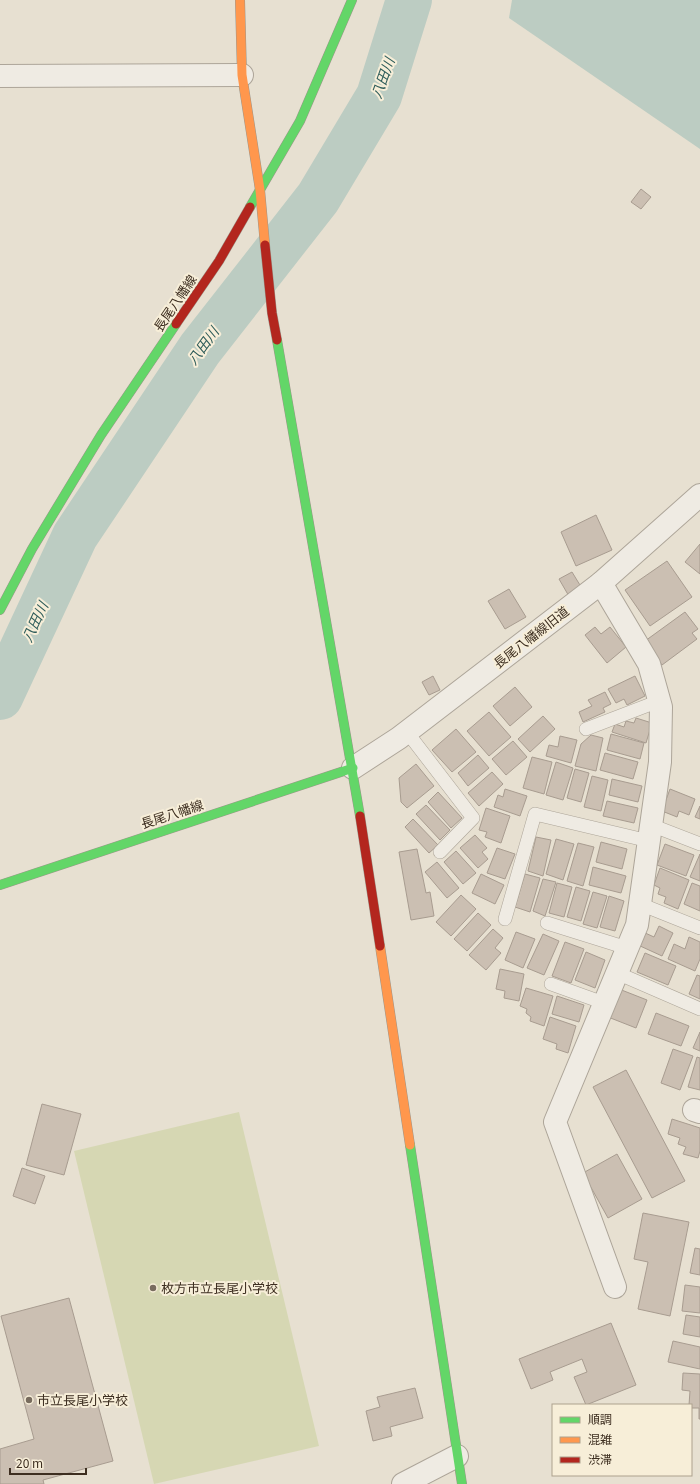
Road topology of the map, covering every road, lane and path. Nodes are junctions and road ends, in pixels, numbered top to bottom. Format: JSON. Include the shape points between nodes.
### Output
{"nodes":[{"id":1,"x":240,"y":0,"type":"edge"},
{"id":2,"x":352,"y":0,"type":"edge"},
{"id":3,"x":242,"y":75,"type":"junction"},
{"id":4,"x":0,"y":76,"type":"edge"},
{"id":5,"x":260,"y":190,"type":"junction"},
{"id":6,"x":700,"y":494,"type":"edge"},
{"id":7,"x":601,"y":583,"type":"junction"},
{"id":8,"x":0,"y":610,"type":"edge"},
{"id":9,"x":659,"y":701,"type":"junction"},
{"id":10,"x":586,"y":729,"type":"dead end"},
{"id":11,"x":407,"y":732,"type":"junction"},
{"id":12,"x":353,"y":768,"type":"junction"},
{"id":13,"x":650,"y":833,"type":"junction"},
{"id":14,"x":700,"y":844,"type":"edge"},
{"id":15,"x":440,"y":852,"type":"dead end"},
{"id":16,"x":0,"y":885,"type":"edge"},
{"id":17,"x":640,"y":904,"type":"junction"},
{"id":18,"x":505,"y":919,"type":"dead end"},
{"id":19,"x":547,"y":923,"type":"dead end"},
{"id":20,"x":700,"y":928,"type":"edge"},
{"id":21,"x":627,"y":948,"type":"junction"},
{"id":22,"x":617,"y":973,"type":"junction"},
{"id":23,"x":551,"y":984,"type":"dead end"},
{"id":24,"x":604,"y":1003,"type":"junction"},
{"id":25,"x":700,"y":1009,"type":"edge"},
{"id":26,"x":615,"y":1287,"type":"dead end"},
{"id":27,"x":457,"y":1456,"type":"junction"},
{"id":28,"x":403,"y":1484,"type":"edge"},
{"id":29,"x":462,"y":1484,"type":"edge"}],
"edges":[{"from":1,"to":3,"type":"street"},
{"from":2,"to":5,"type":"street","name":"長尾八幡線","via":[[300,121]]},
{"from":3,"to":4,"type":"street"},
{"from":3,"to":5,"type":"street"},
{"from":5,"to":8,"type":"street","name":"長尾八幡線","via":[[219,261],[101,435],[32,549]]},
{"from":5,"to":12,"type":"street","via":[[272,313]]},
{"from":6,"to":7,"type":"street","name":"長尾八幡線旧道"},
{"from":7,"to":9,"type":"street","via":[[649,664]]},
{"from":7,"to":11,"type":"street","name":"長尾八幡線旧道"},
{"from":9,"to":10,"type":"lane"},
{"from":9,"to":13,"type":"street","via":[[660,762]]},
{"from":11,"to":12,"type":"street","name":"長尾八幡線旧道"},
{"from":11,"to":15,"type":"lane","via":[[473,818]]},
{"from":12,"to":16,"type":"street","name":"長尾八幡線"},
{"from":12,"to":27,"type":"street"},
{"from":13,"to":14,"type":"lane"},
{"from":13,"to":17,"type":"street"},
{"from":13,"to":18,"type":"lane","via":[[535,814]]},
{"from":17,"to":20,"type":"lane"},
{"from":17,"to":21,"type":"street","via":[[637,925]]},
{"from":19,"to":21,"type":"lane"},
{"from":21,"to":22,"type":"street"},
{"from":22,"to":24,"type":"street"},
{"from":22,"to":25,"type":"lane"},
{"from":23,"to":24,"type":"lane"},
{"from":24,"to":26,"type":"street","via":[[555,1122]]},
{"from":27,"to":28,"type":"street"},
{"from":27,"to":29,"type":"street"}]}
